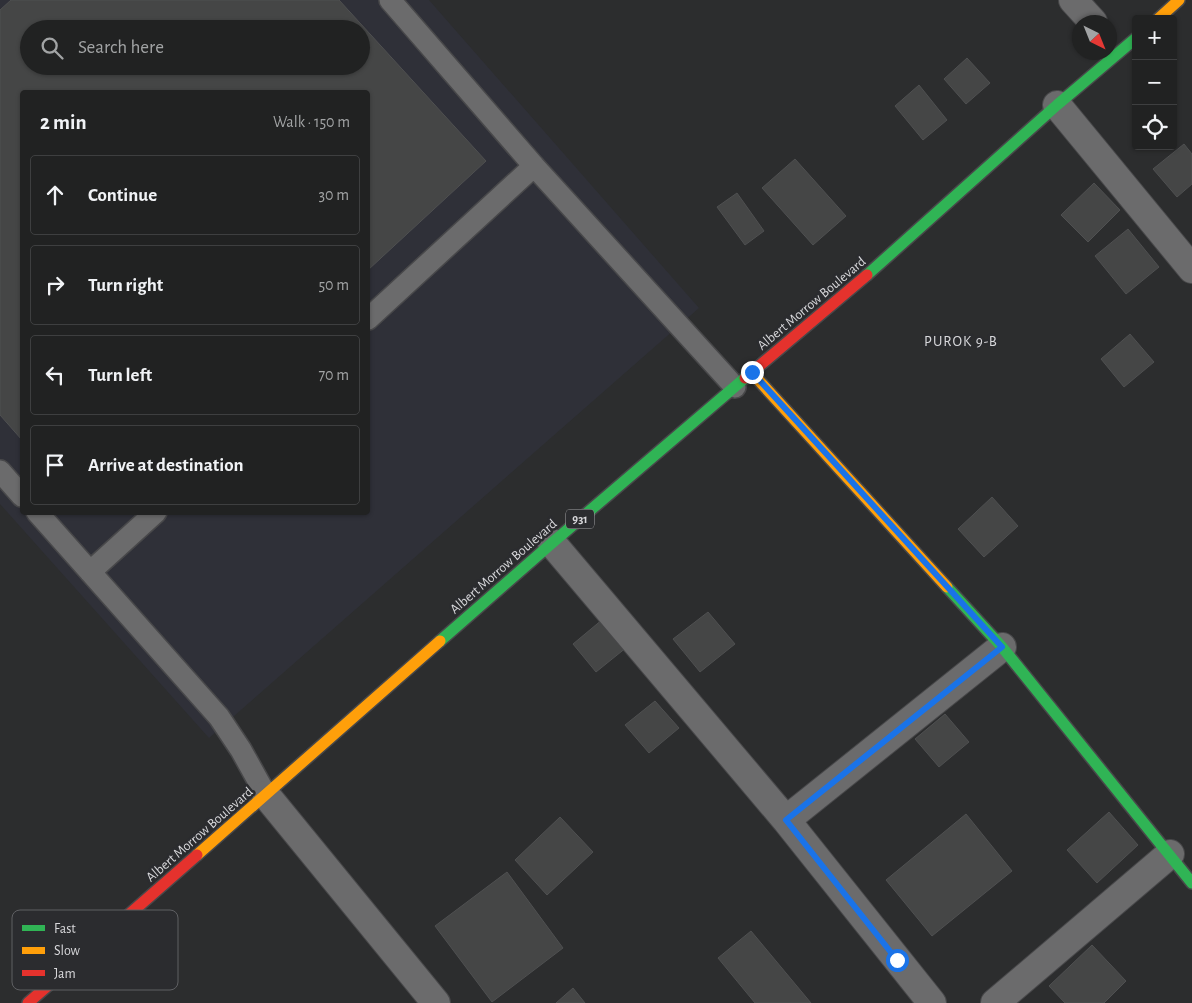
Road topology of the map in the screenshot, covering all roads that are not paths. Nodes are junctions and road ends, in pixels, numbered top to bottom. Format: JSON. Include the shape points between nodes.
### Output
{"nodes":[{"id":1,"x":390,"y":0,"type":"edge"},
{"id":2,"x":1073,"y":0,"type":"edge"},
{"id":3,"x":1179,"y":0,"type":"edge"},
{"id":4,"x":1087,"y":15,"type":"edge"},
{"id":5,"x":1162,"y":15,"type":"edge"},
{"id":6,"x":1122,"y":44,"type":"edge"},
{"id":7,"x":1057,"y":105,"type":"junction"},
{"id":8,"x":534,"y":166,"type":"junction"},
{"id":9,"x":1192,"y":269,"type":"edge"},
{"id":10,"x":370,"y":317,"type":"edge"},
{"id":11,"x":752,"y":372,"type":"junction"},
{"id":12,"x":735,"y":387,"type":"junction"},
{"id":13,"x":0,"y":471,"type":"edge"},
{"id":14,"x":20,"y":494,"type":"edge"},
{"id":15,"x":40,"y":515,"type":"edge"},
{"id":16,"x":153,"y":515,"type":"edge"},
{"id":17,"x":552,"y":543,"type":"junction"},
{"id":18,"x":90,"y":572,"type":"junction"},
{"id":19,"x":1002,"y":647,"type":"junction"},
{"id":20,"x":266,"y":795,"type":"junction"},
{"id":21,"x":786,"y":820,"type":"junction"},
{"id":22,"x":1170,"y":854,"type":"junction"},
{"id":23,"x":1192,"y":883,"type":"edge"},
{"id":24,"x":134,"y":910,"type":"edge"},
{"id":25,"x":43,"y":990,"type":"edge"},
{"id":26,"x":28,"y":1003,"type":"edge"},
{"id":27,"x":436,"y":1003,"type":"edge"},
{"id":28,"x":932,"y":1003,"type":"edge"},
{"id":29,"x":996,"y":1003,"type":"edge"}],
"edges":[{"from":1,"to":8,"type":"lane"},
{"from":2,"to":4,"type":"street"},
{"from":3,"to":5,"type":"main road"},
{"from":6,"to":7,"type":"main road","name":"Albert Morrow Boulevard","number":"931"},
{"from":7,"to":9,"type":"street"},
{"from":7,"to":11,"type":"main road","name":"Albert Morrow Boulevard","number":"931","via":[[900,247]]},
{"from":8,"to":10,"type":"lane"},
{"from":8,"to":12,"type":"lane"},
{"from":11,"to":12,"type":"main road","name":"Albert Morrow Boulevard","number":"931"},
{"from":11,"to":19,"type":"main road"},
{"from":12,"to":17,"type":"main road","name":"Albert Morrow Boulevard","number":"931"},
{"from":13,"to":14,"type":"lane"},
{"from":15,"to":18,"type":"lane"},
{"from":16,"to":18,"type":"lane"},
{"from":17,"to":20,"type":"main road","name":"Albert Morrow Boulevard","number":"931"},
{"from":17,"to":21,"type":"street"},
{"from":18,"to":20,"type":"lane","via":[[218,717]]},
{"from":19,"to":21,"type":"street"},
{"from":19,"to":22,"type":"main road"},
{"from":20,"to":24,"type":"main road","name":"Albert Morrow Boulevard","number":"931"},
{"from":20,"to":27,"type":"street"},
{"from":21,"to":28,"type":"street"},
{"from":22,"to":23,"type":"main road"},
{"from":22,"to":29,"type":"street"},
{"from":25,"to":26,"type":"main road","name":"Albert Morrow Boulevard","number":"931"}]}
